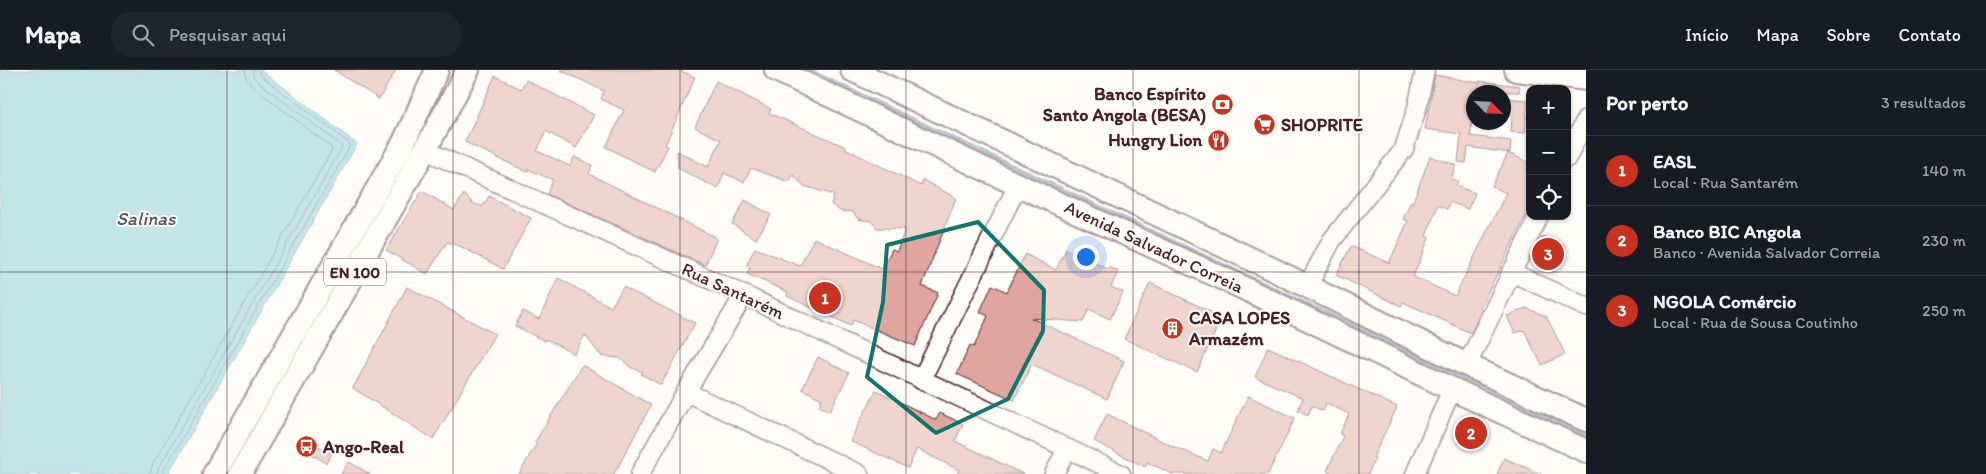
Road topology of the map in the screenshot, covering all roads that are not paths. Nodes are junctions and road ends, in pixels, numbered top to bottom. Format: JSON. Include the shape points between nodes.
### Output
{"nodes":[{"id":1,"x":437,"y":70,"type":"edge"},
{"id":2,"x":468,"y":70,"type":"edge"},
{"id":3,"x":776,"y":70,"type":"edge"},
{"id":4,"x":852,"y":70,"type":"edge"},
{"id":5,"x":1425,"y":70,"type":"edge"},
{"id":6,"x":1516,"y":70,"type":"edge"},
{"id":7,"x":1586,"y":79,"type":"edge"},
{"id":8,"x":1586,"y":119,"type":"edge"},
{"id":9,"x":425,"y":150,"type":"junction"},
{"id":10,"x":1571,"y":150,"type":"edge"},
{"id":11,"x":1018,"y":186,"type":"junction"},
{"id":12,"x":1536,"y":220,"type":"edge"},
{"id":13,"x":1511,"y":272,"type":"junction"},
{"id":14,"x":1307,"y":286,"type":"junction"},
{"id":15,"x":744,"y":295,"type":"junction"},
{"id":16,"x":1586,"y":307,"type":"edge"},
{"id":17,"x":1467,"y":365,"type":"junction"},
{"id":18,"x":921,"y":380,"type":"junction"},
{"id":19,"x":1452,"y":389,"type":"junction"},
{"id":20,"x":686,"y":392,"type":"junction"},
{"id":21,"x":1586,"y":420,"type":"edge"},
{"id":22,"x":1067,"y":448,"type":"junction"},
{"id":23,"x":1586,"y":451,"type":"edge"},
{"id":24,"x":214,"y":474,"type":"edge"},
{"id":25,"x":240,"y":474,"type":"edge"},
{"id":26,"x":640,"y":474,"type":"edge"},
{"id":27,"x":859,"y":474,"type":"edge"},
{"id":28,"x":1054,"y":474,"type":"edge"},
{"id":29,"x":1121,"y":474,"type":"edge"},
{"id":30,"x":1415,"y":474,"type":"edge"}],
"edges":[{"from":1,"to":24,"type":"main road","number":"EN 100","via":[[404,142]]},
{"from":2,"to":9,"type":"main road","number":"EN 100"},
{"from":3,"to":11,"type":"main road","name":"Avenida Salvador Correia"},
{"from":4,"to":14,"type":"main road","name":"Avenida Salvador Correia"},
{"from":5,"to":14,"type":"street","via":[[1404,149],[1332,240]]},
{"from":6,"to":7,"type":"main road"},
{"from":8,"to":10,"type":"street"},
{"from":9,"to":15,"type":"street","name":"Rua Santarém"},
{"from":9,"to":25,"type":"main road","number":"EN 100"},
{"from":11,"to":18,"type":"street"},
{"from":11,"to":19,"type":"main road","name":"Avenida Salvador Correia","via":[[1234,283]]},
{"from":12,"to":13,"type":"street"},
{"from":13,"to":16,"type":"street"},
{"from":13,"to":17,"type":"street"},
{"from":14,"to":17,"type":"main road","name":"Avenida Salvador Correia"},
{"from":15,"to":18,"type":"street","name":"Rua Santarém"},
{"from":15,"to":20,"type":"street"},
{"from":17,"to":21,"type":"main road","name":"Avenida Salvador Correia"},
{"from":18,"to":22,"type":"street","name":"Rua Santarém"},
{"from":19,"to":23,"type":"main road","name":"Avenida Salvador Correia"},
{"from":19,"to":30,"type":"street"},
{"from":20,"to":26,"type":"street"},
{"from":20,"to":27,"type":"street"},
{"from":22,"to":28,"type":"street"},
{"from":22,"to":29,"type":"street","name":"Rua Santarém"}]}
